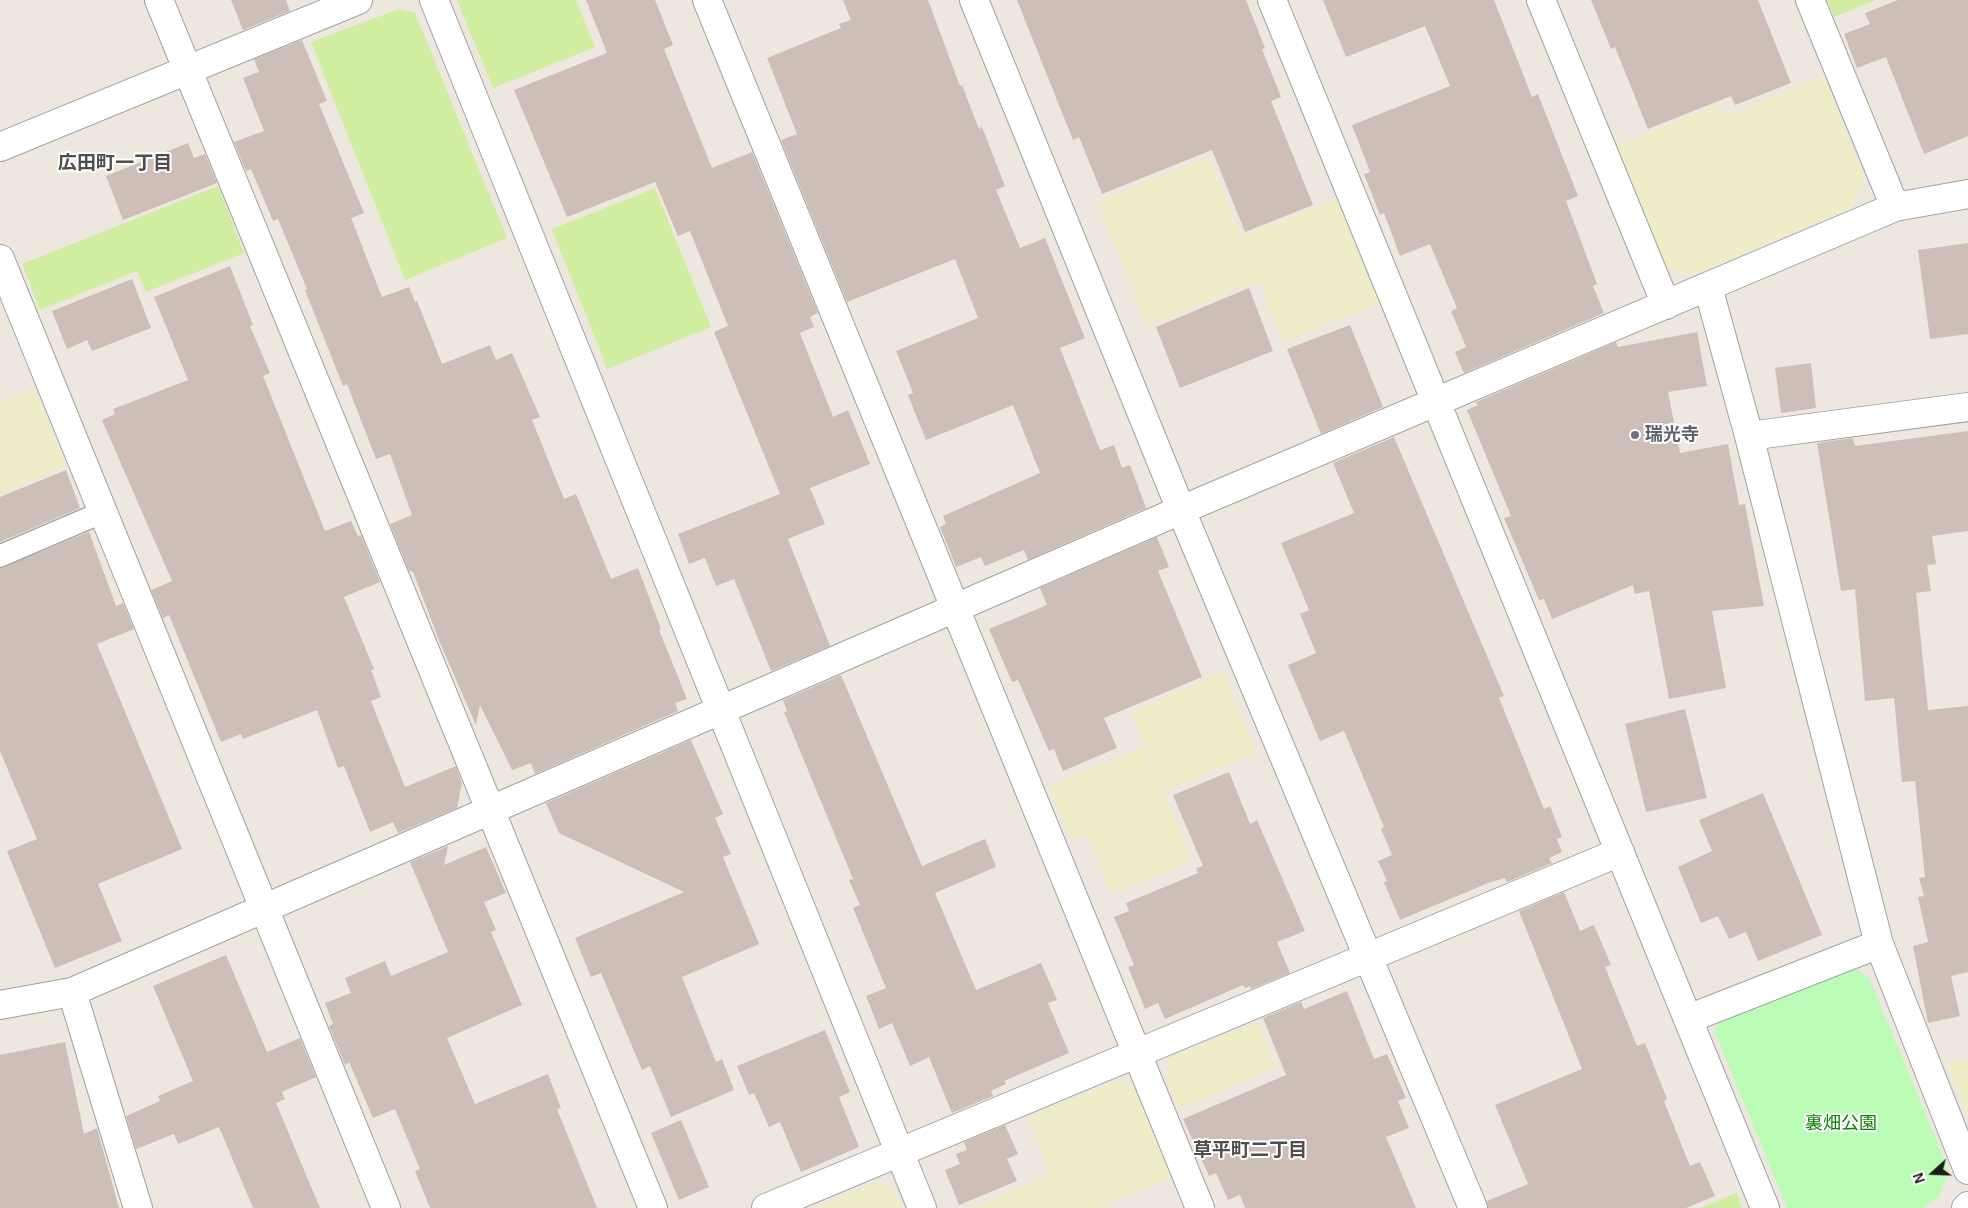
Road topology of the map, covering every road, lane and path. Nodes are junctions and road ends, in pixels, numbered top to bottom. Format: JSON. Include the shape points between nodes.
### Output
{"nodes":[{"id":1,"x":159,"y":0,"type":"edge"},
{"id":2,"x":358,"y":0,"type":"edge"},
{"id":3,"x":434,"y":0,"type":"edge"},
{"id":4,"x":707,"y":0,"type":"edge"},
{"id":5,"x":974,"y":0,"type":"edge"},
{"id":6,"x":1272,"y":0,"type":"edge"},
{"id":7,"x":1541,"y":0,"type":"edge"},
{"id":8,"x":1810,"y":0,"type":"edge"},
{"id":9,"x":187,"y":70,"type":"junction"},
{"id":10,"x":0,"y":147,"type":"edge"},
{"id":11,"x":1968,"y":194,"type":"edge"},
{"id":12,"x":1895,"y":207,"type":"junction"},
{"id":13,"x":0,"y":259,"type":"edge"},
{"id":14,"x":1708,"y":287,"type":"junction"},
{"id":15,"x":1666,"y":305,"type":"junction"},
{"id":16,"x":1435,"y":403,"type":"junction"},
{"id":17,"x":1968,"y":407,"type":"edge"},
{"id":18,"x":1749,"y":436,"type":"junction"},
{"id":19,"x":1181,"y":510,"type":"junction"},
{"id":20,"x":103,"y":512,"type":"junction"},
{"id":21,"x":0,"y":556,"type":"edge"},
{"id":22,"x":954,"y":609,"type":"junction"},
{"id":23,"x":721,"y":710,"type":"junction"},
{"id":24,"x":489,"y":811,"type":"junction"},
{"id":25,"x":1620,"y":852,"type":"junction"},
{"id":26,"x":263,"y":909,"type":"junction"},
{"id":27,"x":1879,"y":944,"type":"junction"},
{"id":28,"x":1368,"y":958,"type":"junction"},
{"id":29,"x":72,"y":992,"type":"junction"},
{"id":30,"x":0,"y":1006,"type":"edge"},
{"id":31,"x":1688,"y":1020,"type":"junction"},
{"id":32,"x":1137,"y":1054,"type":"junction"},
{"id":33,"x":900,"y":1153,"type":"junction"},
{"id":34,"x":1968,"y":1170,"type":"edge"},
{"id":35,"x":138,"y":1208,"type":"edge"},
{"id":36,"x":386,"y":1208,"type":"edge"},
{"id":37,"x":653,"y":1208,"type":"edge"},
{"id":38,"x":766,"y":1208,"type":"edge"},
{"id":39,"x":922,"y":1208,"type":"edge"},
{"id":40,"x":1200,"y":1208,"type":"edge"},
{"id":41,"x":1473,"y":1208,"type":"edge"},
{"id":42,"x":1765,"y":1208,"type":"edge"}],
"edges":[{"from":1,"to":9,"type":"street"},
{"from":2,"to":9,"type":"street"},
{"from":3,"to":23,"type":"street"},
{"from":4,"to":22,"type":"street"},
{"from":5,"to":19,"type":"street"},
{"from":6,"to":16,"type":"street"},
{"from":7,"to":15,"type":"street"},
{"from":8,"to":12,"type":"street"},
{"from":9,"to":10,"type":"street"},
{"from":9,"to":24,"type":"street"},
{"from":11,"to":12,"type":"street"},
{"from":12,"to":14,"type":"street"},
{"from":13,"to":20,"type":"street"},
{"from":14,"to":15,"type":"street"},
{"from":14,"to":18,"type":"street"},
{"from":15,"to":16,"type":"street"},
{"from":16,"to":19,"type":"street"},
{"from":16,"to":25,"type":"street"},
{"from":17,"to":18,"type":"street"},
{"from":18,"to":27,"type":"street"},
{"from":19,"to":22,"type":"street"},
{"from":19,"to":28,"type":"street"},
{"from":20,"to":21,"type":"lane"},
{"from":20,"to":26,"type":"street"},
{"from":22,"to":23,"type":"street"},
{"from":22,"to":32,"type":"street"},
{"from":23,"to":24,"type":"street"},
{"from":23,"to":33,"type":"street"},
{"from":24,"to":26,"type":"street"},
{"from":24,"to":37,"type":"street"},
{"from":25,"to":28,"type":"street"},
{"from":25,"to":31,"type":"street"},
{"from":26,"to":29,"type":"street"},
{"from":26,"to":36,"type":"street"},
{"from":27,"to":31,"type":"street"},
{"from":27,"to":34,"type":"street"},
{"from":28,"to":32,"type":"street"},
{"from":28,"to":41,"type":"street"},
{"from":29,"to":30,"type":"street"},
{"from":29,"to":35,"type":"street"},
{"from":31,"to":42,"type":"street"},
{"from":32,"to":33,"type":"street"},
{"from":32,"to":40,"type":"street"},
{"from":33,"to":38,"type":"street"},
{"from":33,"to":39,"type":"street"}]}
